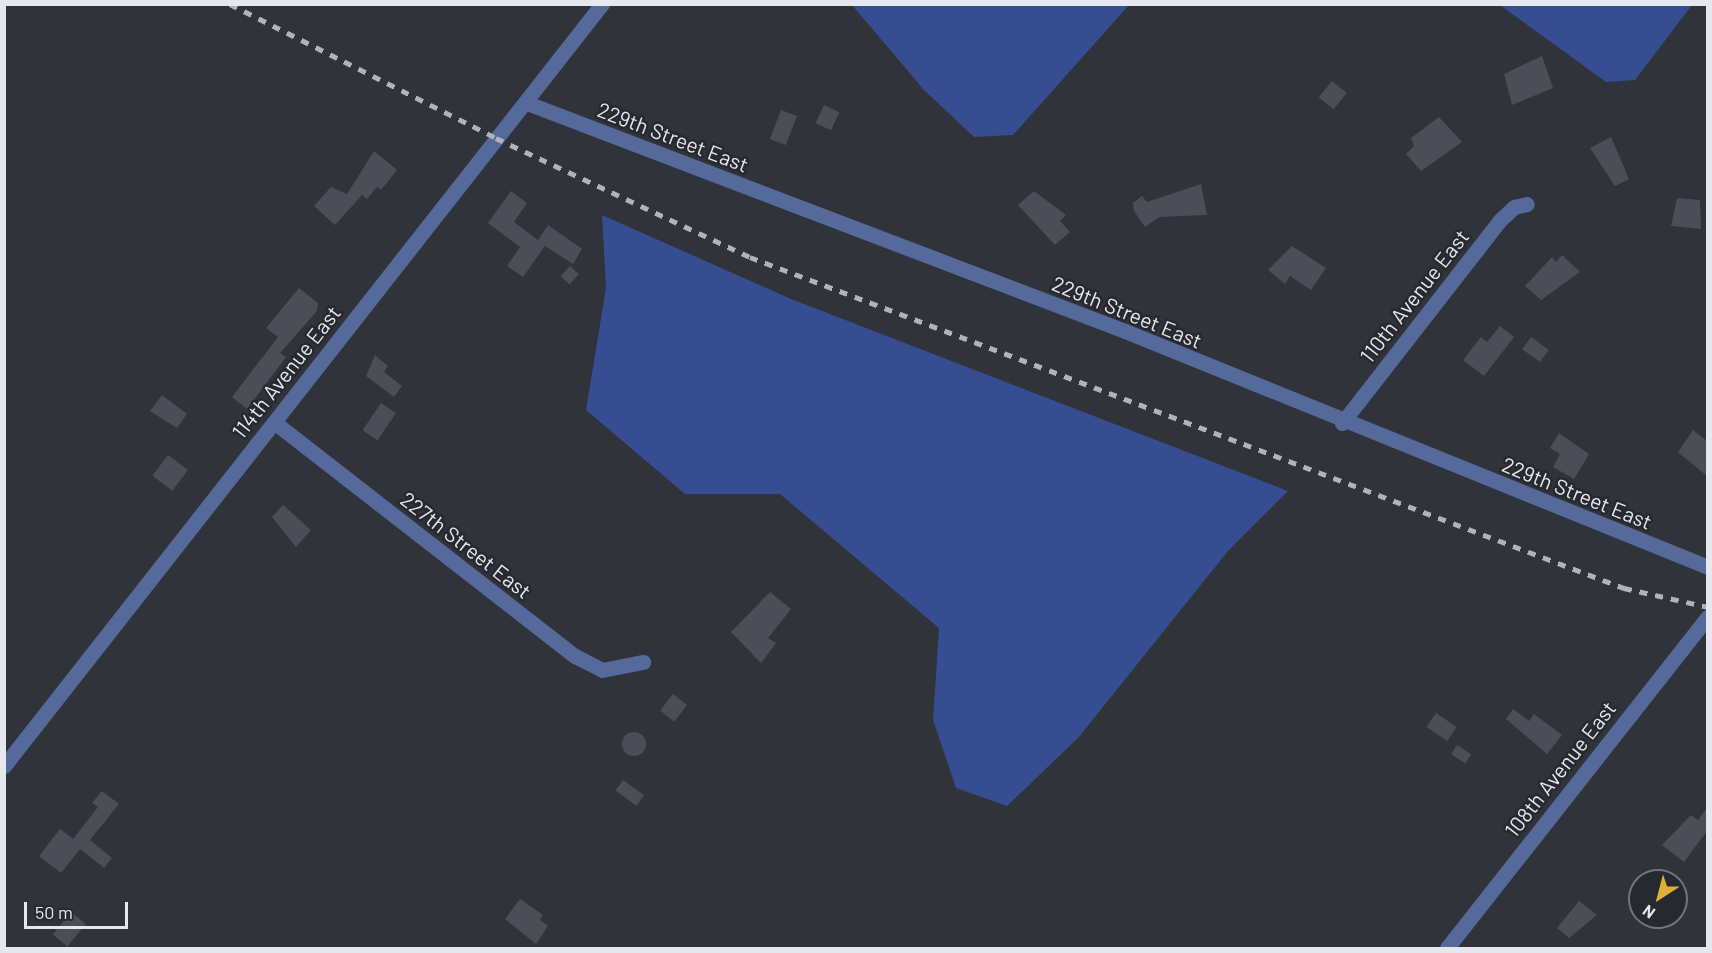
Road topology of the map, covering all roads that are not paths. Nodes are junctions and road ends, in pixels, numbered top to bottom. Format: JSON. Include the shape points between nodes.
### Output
{"nodes":[{"id":1,"x":602,"y":4,"type":"edge"},
{"id":2,"x":527,"y":102,"type":"junction"},
{"id":3,"x":1527,"y":204,"type":"dead end"},
{"id":4,"x":274,"y":422,"type":"junction"},
{"id":5,"x":1342,"y":423,"type":"junction"},
{"id":6,"x":1707,"y":567,"type":"edge"},
{"id":7,"x":1707,"y":616,"type":"edge"},
{"id":8,"x":643,"y":662,"type":"dead end"},
{"id":9,"x":4,"y":766,"type":"edge"},
{"id":10,"x":1447,"y":948,"type":"edge"}],
"edges":[{"from":1,"to":2,"type":"street","name":"114th Avenue East"},
{"from":2,"to":4,"type":"street","name":"114th Avenue East"},
{"from":2,"to":5,"type":"street","name":"229th Street East","via":[[1125,331]]},
{"from":3,"to":5,"type":"street","name":"110th Avenue East","via":[[1514,207],[1499,221]]},
{"from":4,"to":8,"type":"street","name":"227th Street East","via":[[575,656],[602,670]]},
{"from":4,"to":9,"type":"street","name":"114th Avenue East"},
{"from":5,"to":6,"type":"street","name":"229th Street East"},
{"from":7,"to":10,"type":"street","name":"108th Avenue East"}]}
